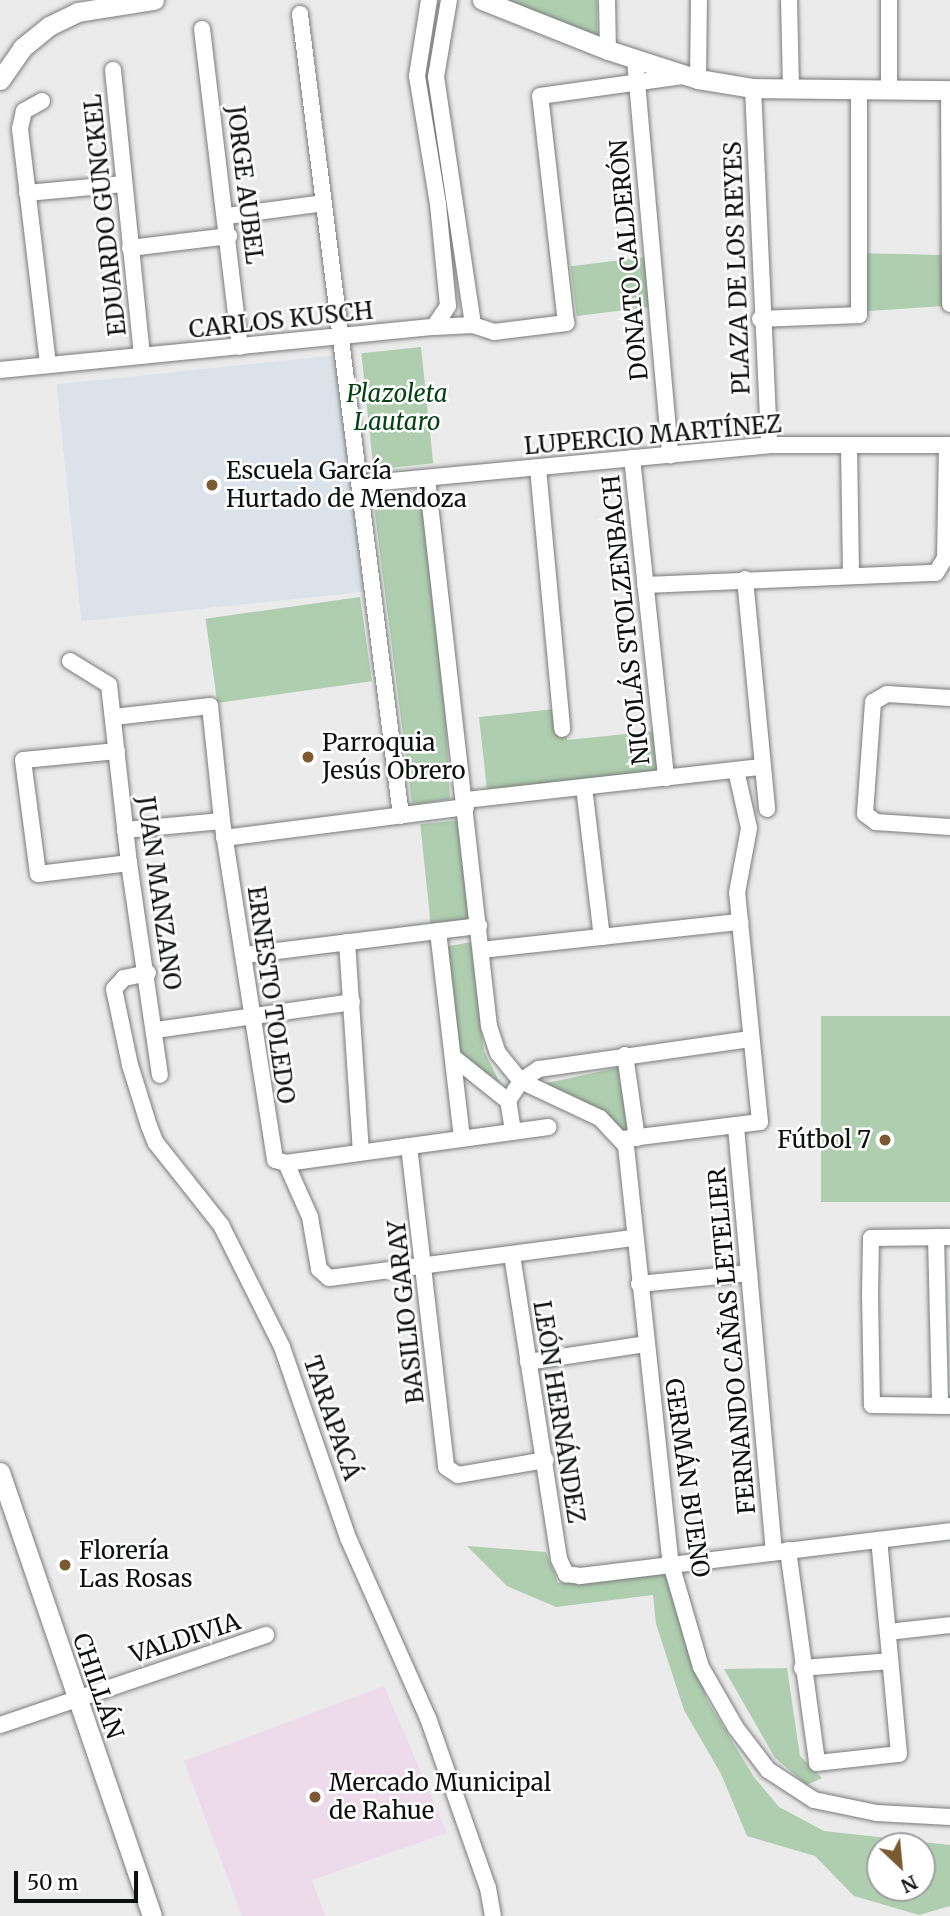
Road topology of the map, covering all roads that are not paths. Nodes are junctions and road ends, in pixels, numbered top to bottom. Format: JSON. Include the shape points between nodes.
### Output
{"nodes":[{"id":1,"x":153,"y":0,"type":"edge"},
{"id":2,"x":429,"y":0,"type":"edge"},
{"id":3,"x":449,"y":0,"type":"edge"},
{"id":4,"x":482,"y":0,"type":"edge"},
{"id":5,"x":607,"y":0,"type":"edge"},
{"id":6,"x":699,"y":0,"type":"edge"},
{"id":7,"x":789,"y":0,"type":"edge"},
{"id":8,"x":889,"y":0,"type":"edge"},
{"id":9,"x":300,"y":14,"type":"dead end"},
{"id":10,"x":202,"y":29,"type":"dead end"},
{"id":11,"x":438,"y":50,"type":"junction"},
{"id":12,"x":608,"y":50,"type":"junction"},
{"id":13,"x":420,"y":51,"type":"junction"},
{"id":14,"x":635,"y":60,"type":"junction"},
{"id":15,"x":113,"y":69,"type":"dead end"},
{"id":16,"x":691,"y":78,"type":"junction"},
{"id":17,"x":0,"y":80,"type":"edge"},
{"id":18,"x":635,"y":83,"type":"junction"},
{"id":19,"x":753,"y":88,"type":"junction"},
{"id":20,"x":791,"y":88,"type":"junction"},
{"id":21,"x":859,"y":89,"type":"junction"},
{"id":22,"x":889,"y":89,"type":"junction"},
{"id":23,"x":949,"y":90,"type":"edge"},
{"id":24,"x":42,"y":101,"type":"dead end"},
{"id":25,"x":124,"y":184,"type":"junction"},
{"id":26,"x":27,"y":193,"type":"junction"},
{"id":27,"x":457,"y":202,"type":"junction"},
{"id":28,"x":324,"y":204,"type":"junction"},
{"id":29,"x":438,"y":204,"type":"junction"},
{"id":30,"x":227,"y":216,"type":"junction"},
{"id":31,"x":229,"y":236,"type":"junction"},
{"id":32,"x":130,"y":248,"type":"junction"},
{"id":33,"x":471,"y":304,"type":"junction"},
{"id":34,"x":950,"y":304,"type":"edge"},
{"id":35,"x":448,"y":306,"type":"junction"},
{"id":36,"x":760,"y":319,"type":"junction"},
{"id":37,"x":473,"y":325,"type":"junction"},
{"id":38,"x":434,"y":327,"type":"junction"},
{"id":39,"x":342,"y":337,"type":"junction"},
{"id":40,"x":240,"y":347,"type":"junction"},
{"id":41,"x":142,"y":356,"type":"junction"},
{"id":42,"x":48,"y":365,"type":"junction"},
{"id":43,"x":0,"y":370,"type":"edge"},
{"id":44,"x":769,"y":445,"type":"junction"},
{"id":45,"x":948,"y":445,"type":"edge"},
{"id":46,"x":849,"y":446,"type":"junction"},
{"id":47,"x":670,"y":455,"type":"junction"},
{"id":48,"x":632,"y":458,"type":"junction"},
{"id":49,"x":538,"y":468,"type":"junction"},
{"id":50,"x":427,"y":478,"type":"junction"},
{"id":51,"x":360,"y":484,"type":"junction"},
{"id":52,"x":851,"y":576,"type":"junction"},
{"id":53,"x":745,"y":579,"type":"junction"},
{"id":54,"x":645,"y":585,"type":"junction"},
{"id":55,"x":70,"y":661,"type":"dead end"},
{"id":56,"x":950,"y":698,"type":"edge"},
{"id":57,"x":114,"y":717,"type":"junction"},
{"id":58,"x":562,"y":729,"type":"dead end"},
{"id":59,"x":117,"y":751,"type":"junction"},
{"id":60,"x":762,"y":767,"type":"junction"},
{"id":61,"x":736,"y":770,"type":"junction"},
{"id":62,"x":666,"y":778,"type":"junction"},
{"id":63,"x":584,"y":787,"type":"junction"},
{"id":64,"x":466,"y":804,"type":"junction"},
{"id":65,"x":767,"y":809,"type":"dead end"},
{"id":66,"x":401,"y":816,"type":"junction"},
{"id":67,"x":222,"y":821,"type":"junction"},
{"id":68,"x":950,"y":827,"type":"edge"},
{"id":69,"x":125,"y":830,"type":"junction"},
{"id":70,"x":224,"y":838,"type":"junction"},
{"id":71,"x":129,"y":863,"type":"junction"},
{"id":72,"x":740,"y":922,"type":"junction"},
{"id":73,"x":479,"y":926,"type":"junction"},
{"id":74,"x":438,"y":931,"type":"junction"},
{"id":75,"x":602,"y":937,"type":"junction"},
{"id":76,"x":347,"y":942,"type":"junction"},
{"id":77,"x":481,"y":950,"type":"junction"},
{"id":78,"x":245,"y":955,"type":"junction"},
{"id":79,"x":148,"y":973,"type":"junction"},
{"id":80,"x":352,"y":1002,"type":"junction"},
{"id":81,"x":253,"y":1015,"type":"junction"},
{"id":82,"x":156,"y":1030,"type":"junction"},
{"id":83,"x":751,"y":1039,"type":"junction"},
{"id":84,"x":625,"y":1055,"type":"junction"},
{"id":85,"x":453,"y":1056,"type":"junction"},
{"id":86,"x":160,"y":1075,"type":"dead end"},
{"id":87,"x":521,"y":1081,"type":"junction"},
{"id":88,"x":508,"y":1101,"type":"junction"},
{"id":89,"x":736,"y":1127,"type":"junction"},
{"id":90,"x":549,"y":1128,"type":"dead end"},
{"id":91,"x":513,"y":1130,"type":"junction"},
{"id":92,"x":630,"y":1138,"type":"junction"},
{"id":93,"x":462,"y":1139,"type":"junction"},
{"id":94,"x":409,"y":1146,"type":"junction"},
{"id":95,"x":361,"y":1152,"type":"junction"},
{"id":96,"x":286,"y":1163,"type":"junction"},
{"id":97,"x":943,"y":1237,"type":"edge"},
{"id":98,"x":634,"y":1238,"type":"junction"},
{"id":99,"x":512,"y":1255,"type":"junction"},
{"id":100,"x":425,"y":1265,"type":"junction"},
{"id":101,"x":749,"y":1273,"type":"junction"},
{"id":102,"x":639,"y":1284,"type":"junction"},
{"id":103,"x":646,"y":1344,"type":"junction"},
{"id":104,"x":528,"y":1362,"type":"junction"},
{"id":105,"x":945,"y":1406,"type":"edge"},
{"id":106,"x":546,"y":1460,"type":"junction"},
{"id":107,"x":0,"y":1472,"type":"edge"},
{"id":108,"x":950,"y":1531,"type":"edge"},
{"id":109,"x":879,"y":1540,"type":"junction"},
{"id":110,"x":781,"y":1551,"type":"junction"},
{"id":111,"x":671,"y":1564,"type":"junction"},
{"id":112,"x":950,"y":1625,"type":"edge"},
{"id":113,"x":888,"y":1632,"type":"junction"},
{"id":114,"x":266,"y":1635,"type":"dead end"},
{"id":115,"x":890,"y":1661,"type":"junction"},
{"id":116,"x":802,"y":1668,"type":"junction"},
{"id":117,"x":75,"y":1699,"type":"junction"},
{"id":118,"x":0,"y":1725,"type":"edge"},
{"id":119,"x":950,"y":1817,"type":"edge"},
{"id":120,"x":152,"y":1916,"type":"edge"},
{"id":121,"x":493,"y":1916,"type":"edge"}],
"edges":[{"from":1,"to":17,"type":"street","via":[[78,12],[49,26],[22,48]]},
{"from":2,"to":13,"type":"street"},
{"from":3,"to":11,"type":"street"},
{"from":4,"to":12,"type":"street"},
{"from":5,"to":12,"type":"street"},
{"from":6,"to":16,"type":"street"},
{"from":7,"to":20,"type":"street"},
{"from":8,"to":22,"type":"street"},
{"from":9,"to":28,"type":"street"},
{"from":10,"to":30,"type":"street","name":"JORGE AUBEL"},
{"from":11,"to":13,"type":"street"},
{"from":11,"to":27,"type":"street","via":[[436,77]]},
{"from":12,"to":14,"type":"street"},
{"from":13,"to":29,"type":"street","via":[[417,76]]},
{"from":14,"to":16,"type":"street"},
{"from":14,"to":18,"type":"street","name":"DONATO CALDERÓN"},
{"from":15,"to":25,"type":"street","name":"EDUARDO GUNCKEL"},
{"from":16,"to":18,"type":"street"},
{"from":16,"to":19,"type":"street"},
{"from":18,"to":37,"type":"street","name":"CARLOS KUSCH","via":[[540,96],[566,323],[494,332]]},
{"from":18,"to":47,"type":"street","name":"DONATO CALDERÓN"},
{"from":19,"to":20,"type":"street"},
{"from":19,"to":36,"type":"street","name":"PLAZA DE LOS REYES"},
{"from":20,"to":21,"type":"street"},
{"from":21,"to":22,"type":"street"},
{"from":21,"to":36,"type":"street","via":[[859,315]]},
{"from":22,"to":23,"type":"street"},
{"from":23,"to":34,"type":"street"},
{"from":24,"to":26,"type":"street","via":[[24,111],[21,119]]},
{"from":25,"to":26,"type":"street"},
{"from":25,"to":32,"type":"street","name":"EDUARDO GUNCKEL"},
{"from":26,"to":42,"type":"street"},
{"from":27,"to":29,"type":"street"},
{"from":27,"to":33,"type":"street"},
{"from":28,"to":30,"type":"street"},
{"from":28,"to":39,"type":"street"},
{"from":29,"to":35,"type":"street"},
{"from":30,"to":31,"type":"street","name":"JORGE AUBEL"},
{"from":31,"to":32,"type":"street"},
{"from":31,"to":40,"type":"street","name":"JORGE AUBEL"},
{"from":32,"to":41,"type":"street","name":"EDUARDO GUNCKEL"},
{"from":33,"to":35,"type":"street"},
{"from":33,"to":37,"type":"street"},
{"from":35,"to":38,"type":"street"},
{"from":36,"to":44,"type":"street","name":"PLAZA DE LOS REYES"},
{"from":37,"to":38,"type":"street","name":"CARLOS KUSCH"},
{"from":38,"to":39,"type":"street","name":"CARLOS KUSCH"},
{"from":39,"to":40,"type":"street","name":"CARLOS KUSCH"},
{"from":39,"to":51,"type":"street"},
{"from":40,"to":41,"type":"street","name":"CARLOS KUSCH"},
{"from":41,"to":42,"type":"street","name":"CARLOS KUSCH"},
{"from":42,"to":43,"type":"street","name":"CARLOS KUSCH"},
{"from":44,"to":46,"type":"street","name":"LUPERCIO MARTÍNEZ"},
{"from":44,"to":47,"type":"street","name":"LUPERCIO MARTÍNEZ"},
{"from":45,"to":46,"type":"street","name":"LUPERCIO MARTÍNEZ"},
{"from":45,"to":52,"type":"street","via":[[943,567],[936,573]]},
{"from":46,"to":52,"type":"street"},
{"from":47,"to":48,"type":"street","name":"LUPERCIO MARTÍNEZ"},
{"from":48,"to":49,"type":"street","name":"LUPERCIO MARTÍNEZ"},
{"from":48,"to":54,"type":"street","name":"NICOLÁS STOLZENBACH"},
{"from":49,"to":50,"type":"street","name":"LUPERCIO MARTÍNEZ"},
{"from":49,"to":58,"type":"street"},
{"from":50,"to":51,"type":"street","name":"LUPERCIO MARTÍNEZ"},
{"from":50,"to":64,"type":"street"},
{"from":51,"to":66,"type":"street"},
{"from":52,"to":53,"type":"street"},
{"from":53,"to":54,"type":"street"},
{"from":53,"to":60,"type":"street"},
{"from":54,"to":62,"type":"street","name":"NICOLÁS STOLZENBACH"},
{"from":55,"to":57,"type":"street","name":"JUAN MANZANO","via":[[109,685]]},
{"from":56,"to":68,"type":"street","via":[[887,694],[873,702],[865,814],[876,821]]},
{"from":57,"to":59,"type":"street","name":"JUAN MANZANO"},
{"from":57,"to":67,"type":"street","name":"ERNESTO TOLEDO","via":[[210,706]]},
{"from":59,"to":69,"type":"street","name":"JUAN MANZANO"},
{"from":59,"to":71,"type":"street","via":[[23,760],[38,874]]},
{"from":60,"to":61,"type":"street"},
{"from":60,"to":65,"type":"street"},
{"from":61,"to":62,"type":"street"},
{"from":61,"to":72,"type":"street","via":[[749,828],[737,877]]},
{"from":62,"to":63,"type":"street"},
{"from":63,"to":64,"type":"street"},
{"from":63,"to":75,"type":"street"},
{"from":64,"to":66,"type":"street"},
{"from":64,"to":73,"type":"street"},
{"from":66,"to":70,"type":"street"},
{"from":67,"to":69,"type":"street"},
{"from":67,"to":70,"type":"street","name":"ERNESTO TOLEDO"},
{"from":69,"to":71,"type":"street","name":"JUAN MANZANO"},
{"from":70,"to":78,"type":"street","name":"ERNESTO TOLEDO"},
{"from":71,"to":79,"type":"street","name":"JUAN MANZANO"},
{"from":72,"to":75,"type":"street"},
{"from":72,"to":83,"type":"street"},
{"from":73,"to":74,"type":"street"},
{"from":73,"to":77,"type":"street"},
{"from":74,"to":76,"type":"street"},
{"from":74,"to":85,"type":"street"},
{"from":75,"to":77,"type":"street"},
{"from":76,"to":78,"type":"street"},
{"from":76,"to":80,"type":"street"},
{"from":77,"to":87,"type":"street","via":[[492,1040]]},
{"from":78,"to":81,"type":"street","name":"ERNESTO TOLEDO"},
{"from":79,"to":82,"type":"street","name":"JUAN MANZANO"},
{"from":79,"to":121,"type":"street","name":"TARAPACÁ","via":[[124,978],[114,989],[149,1126],[156,1143],[221,1225],[282,1346],[349,1540],[428,1718],[488,1888]]},
{"from":80,"to":81,"type":"street"},
{"from":80,"to":95,"type":"street"},
{"from":81,"to":82,"type":"street"},
{"from":81,"to":96,"type":"street","name":"ERNESTO TOLEDO","via":[[270,1149],[275,1160]]},
{"from":82,"to":86,"type":"street","name":"JUAN MANZANO"},
{"from":83,"to":84,"type":"street"},
{"from":83,"to":89,"type":"street","via":[[761,1117],[757,1125]]},
{"from":84,"to":87,"type":"street","via":[[539,1069]]},
{"from":84,"to":92,"type":"street","name":"GERMÁN BUENO"},
{"from":85,"to":88,"type":"street"},
{"from":85,"to":93,"type":"street"},
{"from":87,"to":88,"type":"street"},
{"from":87,"to":92,"type":"street","via":[[600,1118]]},
{"from":88,"to":91,"type":"street"},
{"from":89,"to":92,"type":"street"},
{"from":89,"to":101,"type":"street","name":"FERNANDO CAÑAS LETELIER"},
{"from":90,"to":91,"type":"street"},
{"from":91,"to":93,"type":"street"},
{"from":92,"to":98,"type":"street","name":"GERMÁN BUENO"},
{"from":93,"to":94,"type":"street"},
{"from":94,"to":95,"type":"street"},
{"from":94,"to":100,"type":"street","name":"BASILIO GARAY"},
{"from":95,"to":96,"type":"street"},
{"from":96,"to":100,"type":"street","name":"ERNESTO TOLEDO","via":[[310,1217],[322,1274],[342,1278]]},
{"from":97,"to":105,"type":"street"},
{"from":97,"to":105,"type":"street","via":[[871,1238],[872,1405]]},
{"from":98,"to":99,"type":"street"},
{"from":98,"to":102,"type":"street","name":"GERMÁN BUENO"},
{"from":99,"to":100,"type":"street"},
{"from":99,"to":104,"type":"street","name":"LEÓN HERNÁNDEZ"},
{"from":100,"to":106,"type":"street","name":"BASILIO GARAY","via":[[449,1472],[458,1475]]},
{"from":101,"to":102,"type":"street"},
{"from":101,"to":110,"type":"street","name":"FERNANDO CAÑAS LETELIER"},
{"from":102,"to":103,"type":"street","name":"GERMÁN BUENO"},
{"from":103,"to":104,"type":"street"},
{"from":103,"to":111,"type":"street","name":"GERMÁN BUENO"},
{"from":104,"to":106,"type":"street","name":"LEÓN HERNÁNDEZ"},
{"from":106,"to":111,"type":"street","name":"LEÓN HERNÁNDEZ","via":[[559,1559],[566,1574]]},
{"from":107,"to":117,"type":"street","name":"CHILLÁN"},
{"from":108,"to":109,"type":"street"},
{"from":109,"to":110,"type":"street"},
{"from":109,"to":113,"type":"street"},
{"from":110,"to":111,"type":"street"},
{"from":110,"to":116,"type":"street","name":"FERNANDO CAÑAS LETELIER"},
{"from":111,"to":119,"type":"street","name":"GERMÁN BUENO","via":[[701,1667],[736,1728],[768,1770],[814,1800],[877,1813]]},
{"from":112,"to":113,"type":"street"},
{"from":113,"to":115,"type":"street"},
{"from":114,"to":117,"type":"street","name":"VALDIVIA"},
{"from":115,"to":116,"type":"street"},
{"from":115,"to":116,"type":"street","name":"FERNANDO CAÑAS LETELIER","via":[[899,1755],[817,1763]]},
{"from":117,"to":118,"type":"street","name":"VALDIVIA"},
{"from":117,"to":120,"type":"street","name":"CHILLÁN"}]}
